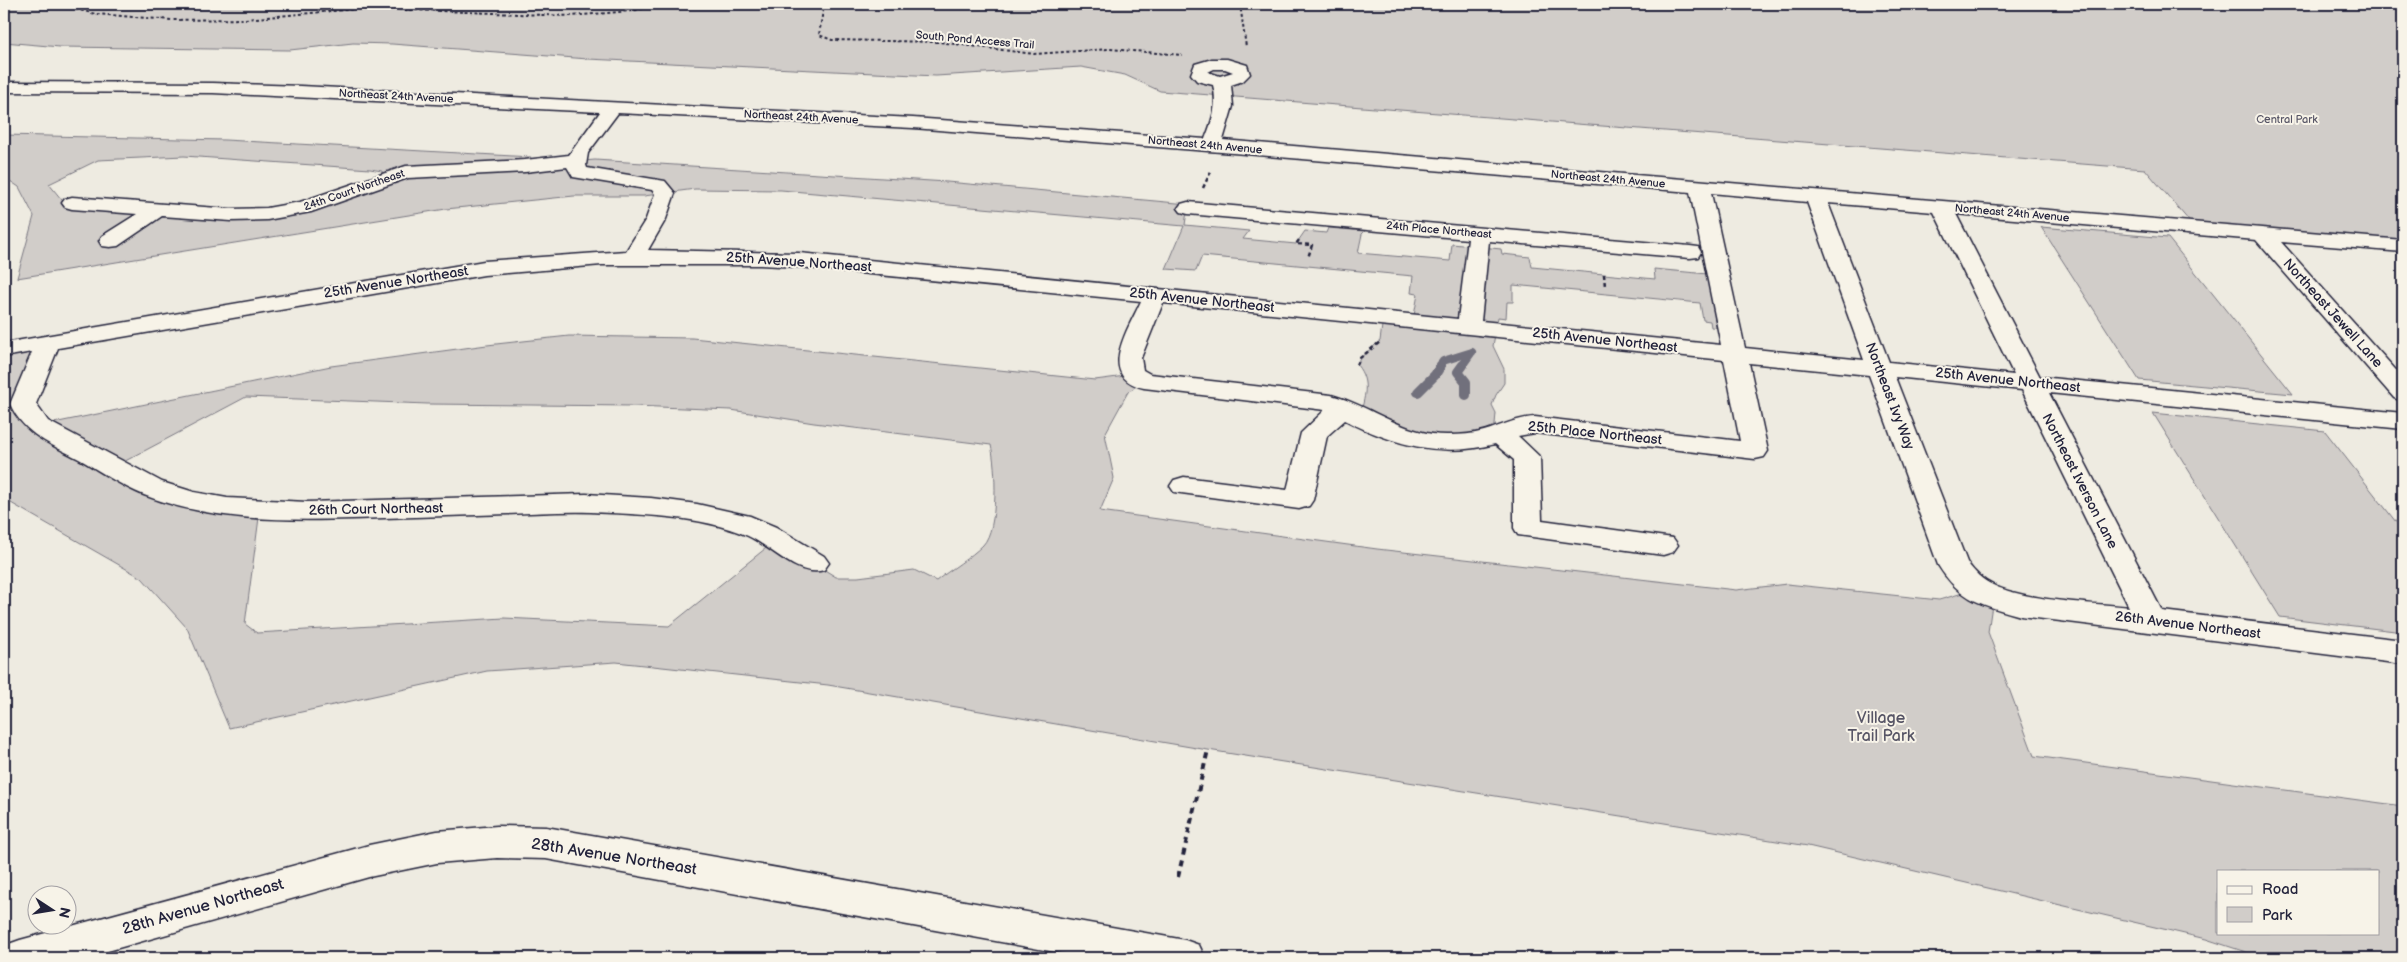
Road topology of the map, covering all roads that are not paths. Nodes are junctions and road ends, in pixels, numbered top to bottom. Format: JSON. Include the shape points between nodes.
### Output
{"nodes":[{"id":1,"x":1221,"y":81,"type":"dead end"},
{"id":2,"x":4,"y":87,"type":"edge"},
{"id":3,"x":612,"y":107,"type":"junction"},
{"id":4,"x":1211,"y":146,"type":"junction"},
{"id":5,"x":576,"y":160,"type":"junction"},
{"id":6,"x":1699,"y":186,"type":"junction"},
{"id":7,"x":1815,"y":197,"type":"junction"},
{"id":8,"x":72,"y":204,"type":"dead end"},
{"id":9,"x":1942,"y":207,"type":"junction"},
{"id":10,"x":1188,"y":208,"type":"dead end"},
{"id":11,"x":157,"y":210,"type":"junction"},
{"id":12,"x":1479,"y":234,"type":"junction"},
{"id":13,"x":2262,"y":234,"type":"junction"},
{"id":14,"x":110,"y":241,"type":"dead end"},
{"id":15,"x":2400,"y":248,"type":"edge"},
{"id":16,"x":1690,"y":252,"type":"dead end"},
{"id":17,"x":634,"y":256,"type":"junction"},
{"id":18,"x":1154,"y":296,"type":"junction"},
{"id":19,"x":1469,"y":327,"type":"junction"},
{"id":20,"x":49,"y":341,"type":"junction"},
{"id":21,"x":4,"y":350,"type":"edge"},
{"id":22,"x":1734,"y":353,"type":"junction"},
{"id":23,"x":1879,"y":367,"type":"junction"},
{"id":24,"x":2030,"y":382,"type":"junction"},
{"id":25,"x":2403,"y":393,"type":"edge"},
{"id":26,"x":1344,"y":407,"type":"junction"},
{"id":27,"x":2403,"y":421,"type":"edge"},
{"id":28,"x":1499,"y":434,"type":"junction"},
{"id":29,"x":1184,"y":486,"type":"dead end"},
{"id":30,"x":1663,"y":545,"type":"dead end"},
{"id":31,"x":814,"y":563,"type":"dead end"},
{"id":32,"x":1974,"y":590,"type":"joint"},
{"id":33,"x":2150,"y":620,"type":"junction"},
{"id":34,"x":2403,"y":652,"type":"edge"},
{"id":35,"x":20,"y":958,"type":"edge"},
{"id":36,"x":1185,"y":958,"type":"edge"}],
"edges":[{"from":1,"to":4,"type":"street","via":[[1226,98],[1224,115]]},
{"from":2,"to":3,"type":"street","name":"Northeast 24th Avenue","via":[[259,89]]},
{"from":3,"to":4,"type":"street","name":"Northeast 24th Avenue","via":[[903,122]]},
{"from":3,"to":5,"type":"street"},
{"from":4,"to":6,"type":"street","name":"Northeast 24th Avenue"},
{"from":5,"to":11,"type":"street","name":"24th Court Northeast","via":[[406,172],[304,208],[266,214]]},
{"from":5,"to":17,"type":"street","via":[[580,172],[647,182],[658,185],[665,193],[656,219]]},
{"from":6,"to":7,"type":"street","name":"Northeast 24th Avenue"},
{"from":6,"to":22,"type":"street"},
{"from":7,"to":9,"type":"street","name":"Northeast 24th Avenue"},
{"from":7,"to":23,"type":"street","name":"Northeast Ivy Way"},
{"from":8,"to":11,"type":"street","name":"24th Court Northeast"},
{"from":9,"to":13,"type":"street","name":"Northeast 24th Avenue"},
{"from":9,"to":24,"type":"street","name":"Northeast Iverson Lane"},
{"from":10,"to":12,"type":"street","name":"24th Place Northeast"},
{"from":11,"to":14,"type":"street"},
{"from":12,"to":16,"type":"street","name":"24th Place Northeast"},
{"from":12,"to":19,"type":"street"},
{"from":13,"to":15,"type":"street","name":"Northeast 24th Avenue"},
{"from":13,"to":25,"type":"street","name":"Northeast Jewell Lane"},
{"from":17,"to":18,"type":"street","name":"25th Avenue Northeast","via":[[799,260]]},
{"from":17,"to":20,"type":"street","name":"25th Avenue Northeast","via":[[524,263],[439,274]]},
{"from":18,"to":19,"type":"street","name":"25th Avenue Northeast"},
{"from":18,"to":26,"type":"street","name":"25th Place Northeast","via":[[1129,358],[1133,375],[1144,382]]},
{"from":19,"to":22,"type":"street","name":"25th Avenue Northeast"},
{"from":20,"to":21,"type":"street","name":"25th Avenue Northeast"},
{"from":20,"to":31,"type":"street","name":"26th Court Northeast","via":[[23,404],[27,413],[39,426],[137,480],[190,500],[228,507],[307,511],[586,503],[632,505],[723,519],[758,530]]},
{"from":22,"to":23,"type":"street","name":"25th Avenue Northeast"},
{"from":22,"to":28,"type":"street","name":"25th Place Northeast","via":[[1755,451],[1535,425],[1523,425]]},
{"from":23,"to":24,"type":"street","name":"25th Avenue Northeast"},
{"from":23,"to":32,"type":"street","name":"Northeast Ivy Way","via":[[1953,565]]},
{"from":24,"to":27,"type":"street","name":"25th Avenue Northeast"},
{"from":24,"to":33,"type":"street","name":"Northeast Iverson Lane"},
{"from":26,"to":28,"type":"street","name":"25th Place Northeast","via":[[1391,433],[1418,440],[1468,442]]},
{"from":26,"to":29,"type":"street","via":[[1314,433],[1299,500]]},
{"from":28,"to":30,"type":"street","via":[[1527,456],[1528,528]]},
{"from":32,"to":33,"type":"street","name":"26th Avenue Northeast","via":[[2021,605]]},
{"from":33,"to":34,"type":"street","name":"26th Avenue Northeast"},
{"from":35,"to":36,"type":"street","name":"28th Avenue Northeast","via":[[369,861],[437,847],[497,842],[546,843]]}]}
